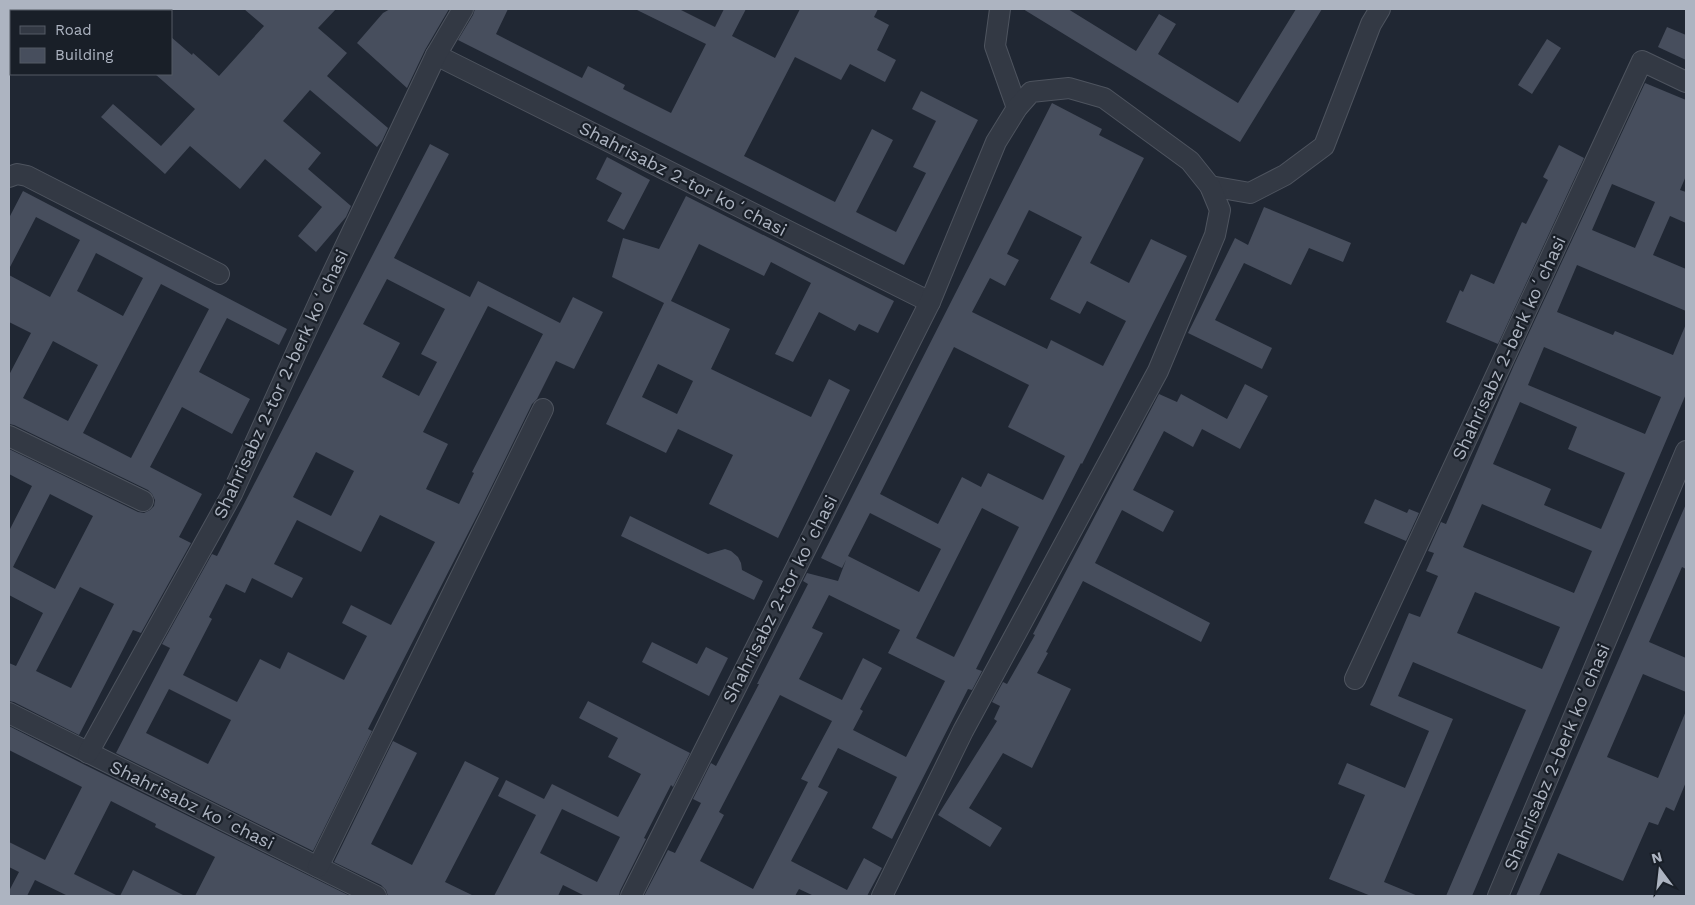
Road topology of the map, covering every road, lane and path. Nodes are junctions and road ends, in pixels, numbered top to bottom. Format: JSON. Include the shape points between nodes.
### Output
{"nodes":[{"id":1,"x":462,"y":9,"type":"edge"},
{"id":2,"x":1000,"y":9,"type":"edge"},
{"id":3,"x":1380,"y":9,"type":"edge"},
{"id":4,"x":436,"y":55,"type":"junction"},
{"id":5,"x":1686,"y":82,"type":"edge"},
{"id":6,"x":1016,"y":108,"type":"junction"},
{"id":7,"x":9,"y":176,"type":"edge"},
{"id":8,"x":1210,"y":186,"type":"junction"},
{"id":9,"x":219,"y":274,"type":"dead end"},
{"id":10,"x":930,"y":302,"type":"junction"},
{"id":11,"x":543,"y":409,"type":"dead end"},
{"id":12,"x":9,"y":436,"type":"edge"},
{"id":13,"x":1686,"y":451,"type":"edge"},
{"id":14,"x":143,"y":501,"type":"dead end"},
{"id":15,"x":1355,"y":679,"type":"dead end"},
{"id":16,"x":9,"y":713,"type":"edge"},
{"id":17,"x":88,"y":753,"type":"junction"},
{"id":18,"x":318,"y":867,"type":"junction"},
{"id":19,"x":376,"y":896,"type":"edge"},
{"id":20,"x":630,"y":896,"type":"edge"},
{"id":21,"x":882,"y":896,"type":"edge"},
{"id":22,"x":1498,"y":896,"type":"edge"}],
"edges":[{"from":1,"to":4,"type":"street","name":"Shahrisabz 2-tor 2-berk koʻchasi"},
{"from":2,"to":6,"type":"street","via":[[995,46]]},
{"from":3,"to":8,"type":"street","via":[[1371,24],[1324,146],[1285,175],[1250,193]]},
{"from":4,"to":10,"type":"street","name":"Shahrisabz 2-tor koʻchasi"},
{"from":4,"to":17,"type":"street","name":"Shahrisabz 2-tor 2-berk koʻchasi","via":[[232,494]]},
{"from":5,"to":15,"type":"street","name":"Shahrisabz 2-berk koʻchasi","via":[[1642,61]]},
{"from":6,"to":8,"type":"street","name":"Shahrisabz 2-tor koʻchasi","via":[[1031,92],[1069,88],[1104,98],[1190,161]]},
{"from":6,"to":10,"type":"street","name":"Shahrisabz 2-tor koʻchasi","via":[[996,142]]},
{"from":7,"to":9,"type":"street","via":[[27,176]]},
{"from":8,"to":21,"type":"street","name":"Shahrisabz 2-tor koʻchasi","via":[[1220,210],[1215,235],[1158,371],[963,731]]},
{"from":10,"to":20,"type":"street","name":"Shahrisabz 2-tor koʻchasi"},
{"from":11,"to":18,"type":"street"},
{"from":12,"to":14,"type":"street"},
{"from":13,"to":22,"type":"street","name":"Shahrisabz 2-berk koʻchasi"},
{"from":16,"to":17,"type":"street","name":"Shahrisabz koʻchasi"},
{"from":17,"to":18,"type":"street","name":"Shahrisabz koʻchasi"},
{"from":18,"to":19,"type":"street","name":"Shahrisabz koʻchasi"}]}
